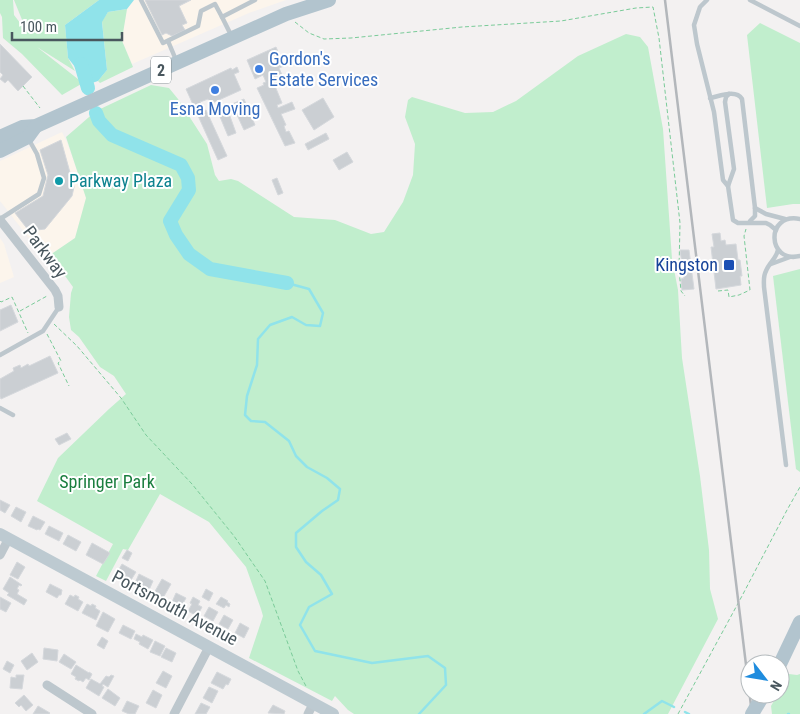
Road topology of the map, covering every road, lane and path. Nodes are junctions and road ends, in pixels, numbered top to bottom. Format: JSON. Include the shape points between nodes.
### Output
{"nodes":[{"id":1,"x":141,"y":0,"type":"edge"},
{"id":2,"x":255,"y":0,"type":"edge"},
{"id":3,"x":329,"y":0,"type":"edge"},
{"id":4,"x":708,"y":0,"type":"edge"},
{"id":5,"x":750,"y":0,"type":"edge"},
{"id":6,"x":222,"y":16,"type":"junction"},
{"id":7,"x":292,"y":20,"type":"dead end"},
{"id":8,"x":800,"y":26,"type":"edge"},
{"id":9,"x":232,"y":38,"type":"junction"},
{"id":10,"x":168,"y":41,"type":"junction"},
{"id":11,"x":178,"y":63,"type":"junction"},
{"id":12,"x":24,"y":86,"type":"dead end"},
{"id":13,"x":729,"y":94,"type":"junction"},
{"id":14,"x":710,"y":98,"type":"junction"},
{"id":15,"x":40,"y":108,"type":"dead end"},
{"id":16,"x":32,"y":132,"type":"junction"},
{"id":17,"x":0,"y":137,"type":"edge"},
{"id":18,"x":0,"y":151,"type":"edge"},
{"id":19,"x":728,"y":186,"type":"junction"},
{"id":20,"x":755,"y":208,"type":"junction"},
{"id":21,"x":0,"y":219,"type":"edge"},
{"id":22,"x":786,"y":219,"type":"junction"},
{"id":23,"x":800,"y":219,"type":"edge"},
{"id":24,"x":749,"y":222,"type":"junction"},
{"id":25,"x":776,"y":230,"type":"junction"},
{"id":26,"x":778,"y":250,"type":"junction"},
{"id":27,"x":800,"y":256,"type":"edge"},
{"id":28,"x":791,"y":257,"type":"junction"},
{"id":29,"x":770,"y":265,"type":"junction"},
{"id":30,"x":718,"y":291,"type":"dead end"},
{"id":31,"x":47,"y":296,"type":"dead end"},
{"id":32,"x":685,"y":296,"type":"dead end"},
{"id":33,"x":0,"y":301,"type":"edge"},
{"id":34,"x":59,"y":307,"type":"joint"},
{"id":35,"x":19,"y":312,"type":"junction"},
{"id":36,"x":50,"y":320,"type":"junction"},
{"id":37,"x":44,"y":328,"type":"junction"},
{"id":38,"x":31,"y":338,"type":"junction"},
{"id":39,"x":0,"y":355,"type":"edge"},
{"id":40,"x":69,"y":386,"type":"dead end"},
{"id":41,"x":0,"y":408,"type":"edge"},
{"id":42,"x":13,"y":415,"type":"dead end"},
{"id":43,"x":786,"y":465,"type":"dead end"},
{"id":44,"x":800,"y":487,"type":"edge"},
{"id":45,"x":4,"y":536,"type":"edge"},
{"id":46,"x":0,"y":554,"type":"edge"},
{"id":47,"x":799,"y":623,"type":"edge"},
{"id":48,"x":209,"y":647,"type":"junction"},
{"id":49,"x":785,"y":654,"type":"edge"},
{"id":50,"x":47,"y":685,"type":"dead end"},
{"id":51,"x":309,"y":691,"type":"dead end"},
{"id":52,"x":310,"y":709,"type":"edge"},
{"id":53,"x":92,"y":714,"type":"edge"},
{"id":54,"x":174,"y":714,"type":"edge"},
{"id":55,"x":333,"y":714,"type":"edge"},
{"id":56,"x":678,"y":714,"type":"edge"}],
"edges":[{"from":1,"to":10,"type":"lane","via":[[163,43]]},
{"from":2,"to":6,"type":"lane"},
{"from":3,"to":9,"type":"main road","number":"2","via":[[286,14]]},
{"from":4,"to":14,"type":"lane","via":[[700,7],[694,25]]},
{"from":5,"to":8,"type":"lane"},
{"from":6,"to":9,"type":"lane"},
{"from":6,"to":10,"type":"lane","via":[[215,4],[201,10],[198,26]]},
{"from":7,"to":32,"type":"path","via":[[324,39],[462,26],[561,21],[653,7],[680,224],[681,291]]},
{"from":9,"to":11,"type":"main road","number":"2"},
{"from":10,"to":11,"type":"lane"},
{"from":11,"to":16,"type":"main road","number":"2"},
{"from":12,"to":15,"type":"path"},
{"from":13,"to":14,"type":"lane"},
{"from":13,"to":19,"type":"lane","via":[[725,102],[734,169]]},
{"from":13,"to":20,"type":"lane","via":[[735,93],[742,99]]},
{"from":14,"to":19,"type":"lane","via":[[724,180]]},
{"from":16,"to":17,"type":"main road","number":"2","via":[[22,128]]},
{"from":16,"to":18,"type":"main road","number":"2"},
{"from":16,"to":21,"type":"lane","via":[[44,178],[40,194]]},
{"from":19,"to":24,"type":"lane","via":[[733,220]]},
{"from":20,"to":22,"type":"lane"},
{"from":20,"to":24,"type":"lane"},
{"from":21,"to":34,"type":"street","name":"Parkway","via":[[55,290]]},
{"from":22,"to":23,"type":"lane"},
{"from":22,"to":25,"type":"lane"},
{"from":24,"to":25,"type":"lane","via":[[766,223]]},
{"from":24,"to":30,"type":"path","via":[[744,236],[750,290],[729,297],[728,290]]},
{"from":25,"to":26,"type":"lane","via":[[774,240]]},
{"from":26,"to":28,"type":"lane"},
{"from":26,"to":29,"type":"lane"},
{"from":27,"to":28,"type":"lane"},
{"from":28,"to":29,"type":"lane"},
{"from":29,"to":43,"type":"lane","via":[[765,273],[764,287]]},
{"from":31,"to":35,"type":"path"},
{"from":33,"to":35,"type":"path","via":[[12,297]]},
{"from":34,"to":36,"type":"lane"},
{"from":35,"to":38,"type":"path"},
{"from":36,"to":37,"type":"lane"},
{"from":36,"to":51,"type":"path","via":[[77,346],[121,398],[146,436],[192,484],[234,536],[265,581],[298,671]]},
{"from":37,"to":38,"type":"lane"},
{"from":37,"to":40,"type":"path","via":[[61,361],[58,362]]},
{"from":38,"to":39,"type":"lane"},
{"from":41,"to":42,"type":"lane"},
{"from":44,"to":56,"type":"path"},
{"from":45,"to":46,"type":"street"},
{"from":45,"to":48,"type":"main road","name":"Portsmouth Avenue"},
{"from":47,"to":49,"type":"main road"},
{"from":48,"to":52,"type":"main road","name":"Portsmouth Avenue"},
{"from":48,"to":54,"type":"street"},
{"from":50,"to":53,"type":"street"},
{"from":52,"to":55,"type":"main road","name":"Portsmouth Avenue"}]}
